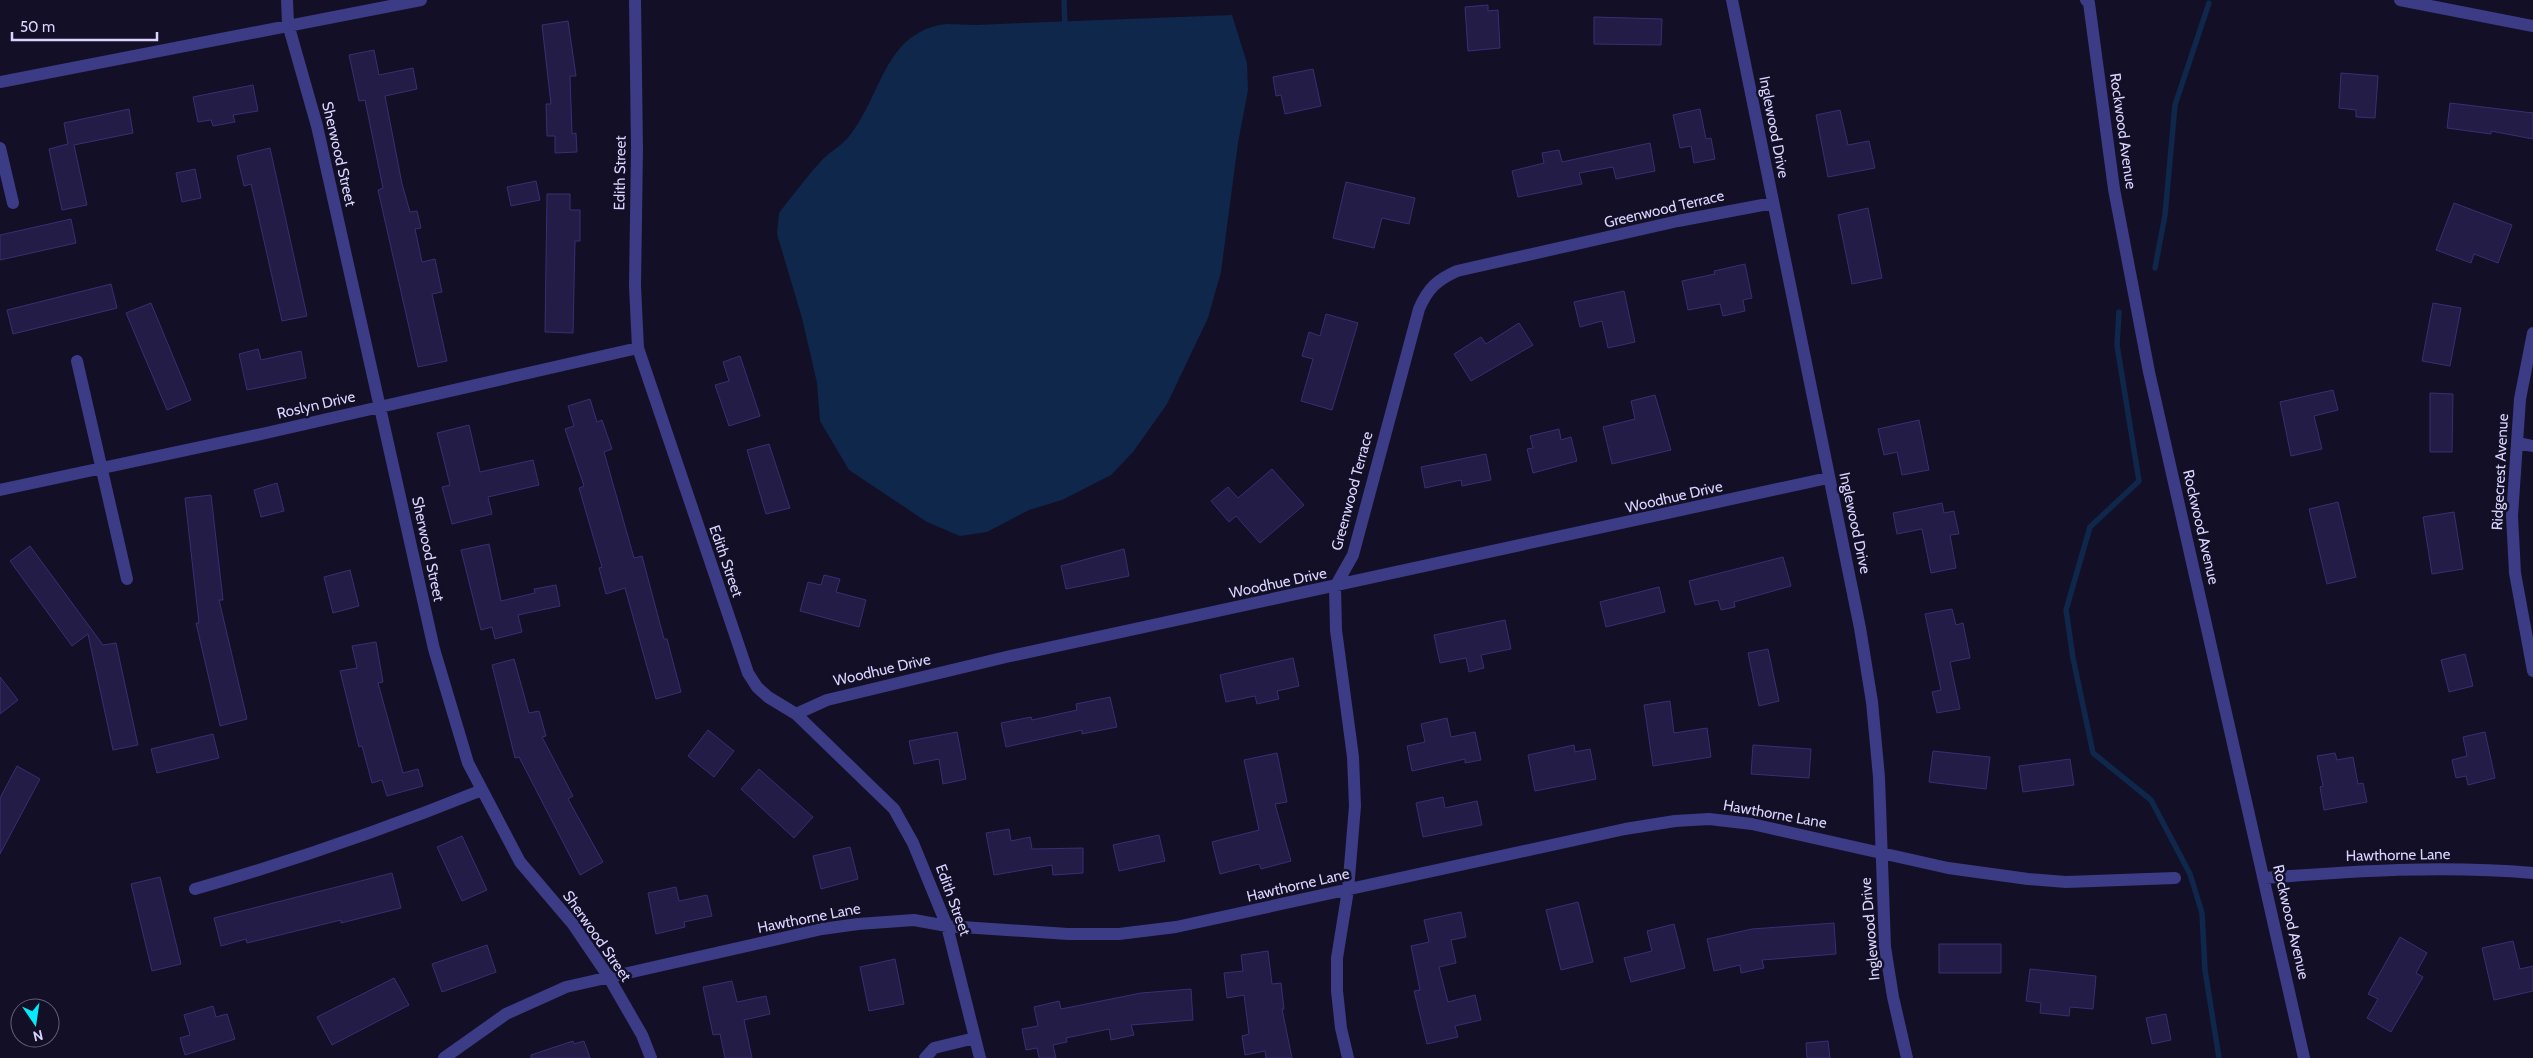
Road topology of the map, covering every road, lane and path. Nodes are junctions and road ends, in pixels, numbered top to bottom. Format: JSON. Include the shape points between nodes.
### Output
{"nodes":[{"id":1,"x":286,"y":0,"type":"edge"},
{"id":2,"x":421,"y":0,"type":"edge"},
{"id":3,"x":635,"y":0,"type":"edge"},
{"id":4,"x":1732,"y":0,"type":"edge"},
{"id":5,"x":2086,"y":0,"type":"edge"},
{"id":6,"x":2400,"y":0,"type":"edge"},
{"id":7,"x":288,"y":24,"type":"junction"},
{"id":8,"x":2533,"y":26,"type":"edge"},
{"id":9,"x":0,"y":82,"type":"edge"},
{"id":10,"x":0,"y":148,"type":"edge"},
{"id":11,"x":13,"y":203,"type":"dead end"},
{"id":12,"x":1773,"y":203,"type":"junction"},
{"id":13,"x":2533,"y":333,"type":"edge"},
{"id":14,"x":638,"y":348,"type":"junction"},
{"id":15,"x":77,"y":361,"type":"dead end"},
{"id":16,"x":380,"y":407,"type":"junction"},
{"id":17,"x":2518,"y":443,"type":"junction"},
{"id":18,"x":2533,"y":446,"type":"edge"},
{"id":19,"x":102,"y":469,"type":"junction"},
{"id":20,"x":1828,"y":478,"type":"junction"},
{"id":21,"x":0,"y":490,"type":"edge"},
{"id":22,"x":127,"y":579,"type":"dead end"},
{"id":23,"x":1336,"y":587,"type":"junction"},
{"id":24,"x":2533,"y":671,"type":"edge"},
{"id":25,"x":796,"y":714,"type":"junction"},
{"id":26,"x":482,"y":790,"type":"junction"},
{"id":27,"x":1880,"y":854,"type":"junction"},
{"id":28,"x":2533,"y":874,"type":"edge"},
{"id":29,"x":2175,"y":878,"type":"dead end"},
{"id":30,"x":2265,"y":878,"type":"junction"},
{"id":31,"x":195,"y":889,"type":"dead end"},
{"id":32,"x":1348,"y":890,"type":"junction"},
{"id":33,"x":947,"y":926,"type":"junction"},
{"id":34,"x":608,"y":976,"type":"junction"},
{"id":35,"x":975,"y":1038,"type":"junction"},
{"id":36,"x":444,"y":1058,"type":"edge"},
{"id":37,"x":651,"y":1058,"type":"edge"},
{"id":38,"x":925,"y":1058,"type":"edge"},
{"id":39,"x":980,"y":1058,"type":"edge"},
{"id":40,"x":1348,"y":1058,"type":"edge"},
{"id":41,"x":1907,"y":1058,"type":"edge"},
{"id":42,"x":2304,"y":1058,"type":"edge"}],
"edges":[{"from":1,"to":7,"type":"street","name":"Sherwood Street"},
{"from":2,"to":7,"type":"street"},
{"from":3,"to":14,"type":"street","name":"Edith Street"},
{"from":4,"to":12,"type":"street","name":"Inglewood Drive"},
{"from":5,"to":30,"type":"street","name":"Rockwood Avenue","via":[[2089,3],[2114,189],[2149,372]]},
{"from":6,"to":8,"type":"street"},
{"from":7,"to":9,"type":"street"},
{"from":7,"to":16,"type":"street","name":"Sherwood Street","via":[[317,126]]},
{"from":10,"to":11,"type":"street"},
{"from":12,"to":20,"type":"street","name":"Inglewood Drive"},
{"from":12,"to":23,"type":"street","name":"Greenwood Terrace","via":[[1457,271],[1437,280],[1419,309],[1353,555]]},
{"from":13,"to":17,"type":"street","name":"Ridgecrest Avenue","via":[[2520,399]]},
{"from":14,"to":16,"type":"street","name":"Roslyn Drive"},
{"from":14,"to":25,"type":"street","name":"Edith Street","via":[[748,673],[768,698]]},
{"from":15,"to":19,"type":"street"},
{"from":16,"to":19,"type":"street","name":"Roslyn Drive"},
{"from":16,"to":26,"type":"street","name":"Sherwood Street","via":[[434,649],[468,763]]},
{"from":17,"to":18,"type":"street"},
{"from":17,"to":24,"type":"street","name":"Ridgecrest Avenue","via":[[2512,516],[2515,573]]},
{"from":19,"to":21,"type":"street","name":"Roslyn Drive"},
{"from":19,"to":22,"type":"street"},
{"from":20,"to":23,"type":"street","name":"Woodhue Drive"},
{"from":20,"to":27,"type":"street","name":"Inglewood Drive","via":[[1872,702],[1879,778]]},
{"from":23,"to":25,"type":"street","name":"Woodhue Drive","via":[[827,700]]},
{"from":23,"to":32,"type":"street","name":"Greenwood Terrace","via":[[1336,630],[1353,758],[1354,806]]},
{"from":25,"to":33,"type":"street","name":"Edith Street","via":[[894,809],[913,843]]},
{"from":26,"to":31,"type":"street","via":[[369,834],[270,868]]},
{"from":26,"to":34,"type":"street","name":"Sherwood Street","via":[[520,862],[572,923]]},
{"from":27,"to":29,"type":"street","name":"Hawthorne Lane","via":[[2028,879],[2066,882]]},
{"from":27,"to":32,"type":"street","name":"Hawthorne Lane","via":[[1752,824],[1709,819],[1675,821]]},
{"from":27,"to":41,"type":"street","name":"Inglewood Drive","via":[[1885,947]]},
{"from":28,"to":30,"type":"street","name":"Hawthorne Lane","via":[[2492,870],[2378,870]]},
{"from":30,"to":42,"type":"street","name":"Rockwood Avenue"},
{"from":32,"to":33,"type":"street","name":"Hawthorne Lane","via":[[1176,927],[1119,934]]},
{"from":32,"to":40,"type":"street","name":"Greenwood Terrace","via":[[1337,958],[1341,1028]]},
{"from":33,"to":34,"type":"street","name":"Hawthorne Lane","via":[[914,920],[822,929]]},
{"from":33,"to":35,"type":"street","name":"Edith Street"},
{"from":34,"to":36,"type":"street","name":"Hawthorne Lane","via":[[566,987],[506,1014]]},
{"from":34,"to":37,"type":"street","name":"Sherwood Street","via":[[642,1035]]},
{"from":35,"to":38,"type":"street","via":[[934,1048]]},
{"from":35,"to":39,"type":"street","name":"Edith Street"}]}
